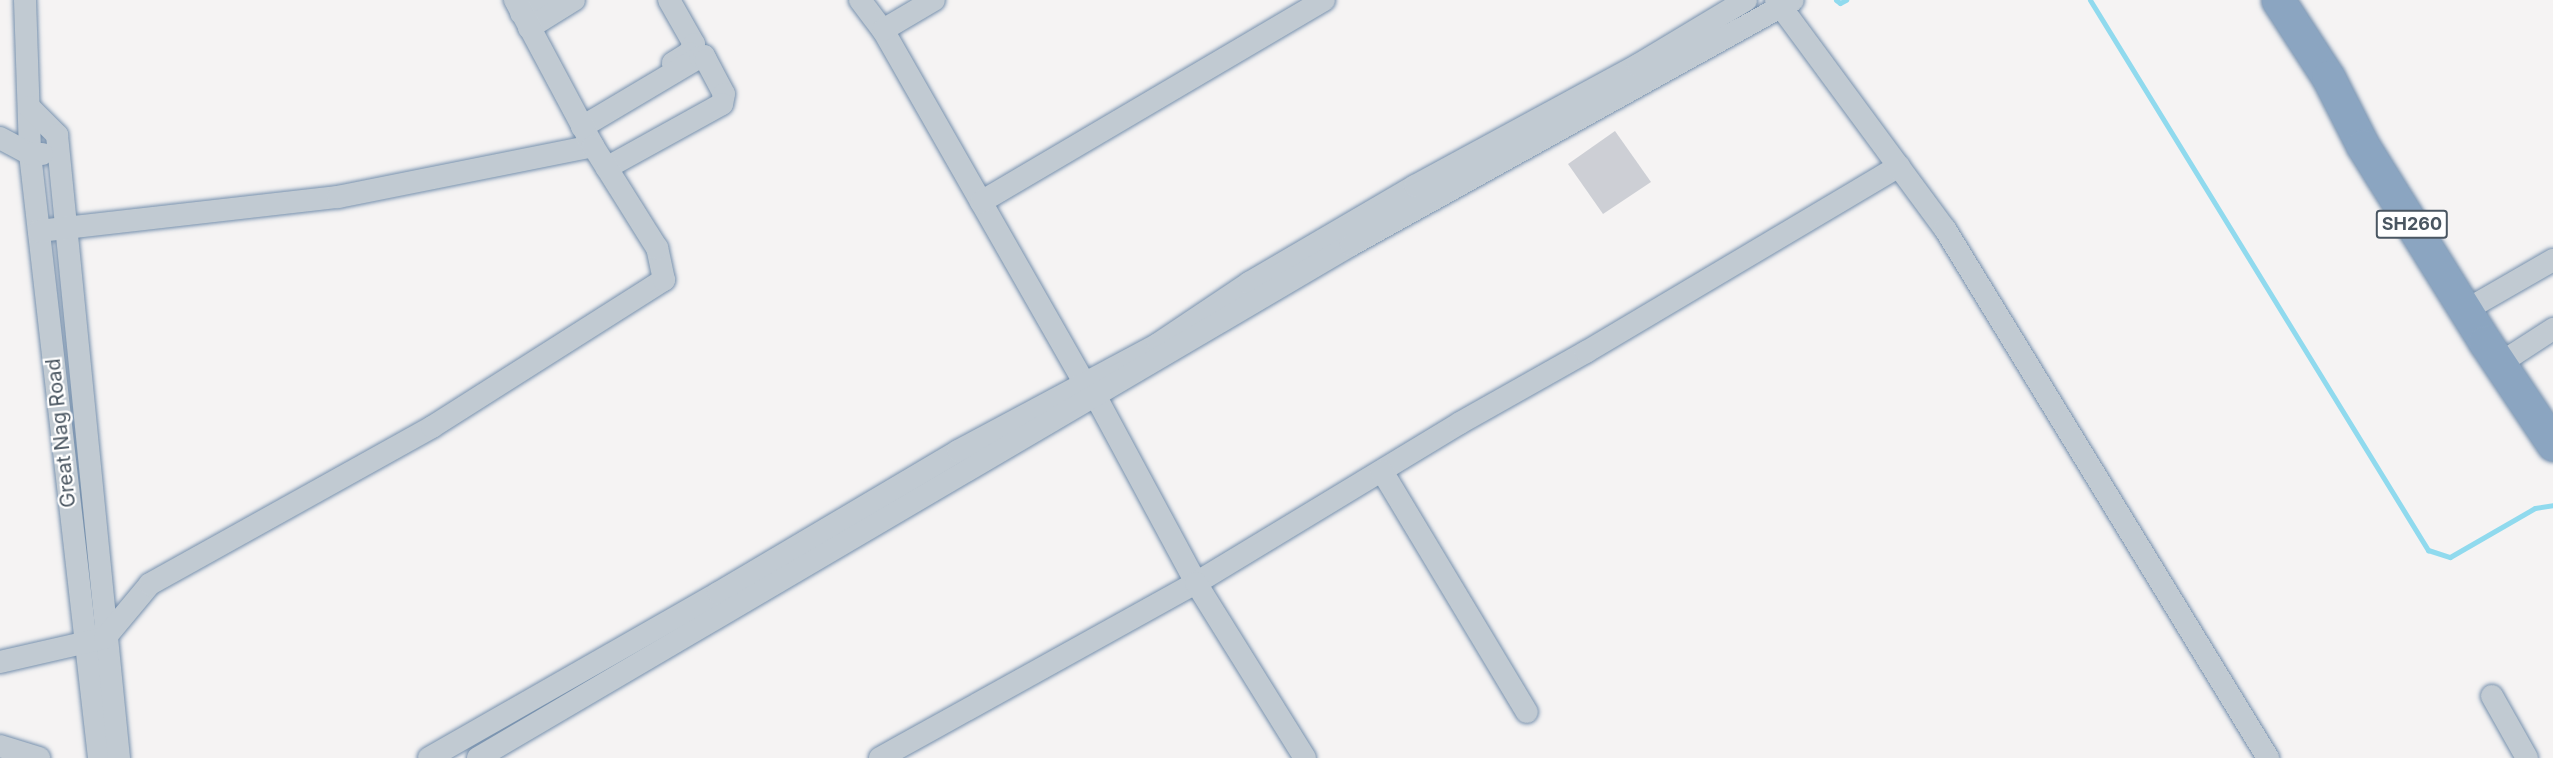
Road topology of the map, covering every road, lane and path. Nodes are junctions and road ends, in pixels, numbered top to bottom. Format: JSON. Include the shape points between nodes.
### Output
{"nodes":[{"id":1,"x":25,"y":0,"type":"edge"},
{"id":2,"x":545,"y":0,"type":"edge"},
{"id":3,"x":574,"y":0,"type":"edge"},
{"id":4,"x":669,"y":0,"type":"edge"},
{"id":5,"x":860,"y":0,"type":"edge"},
{"id":6,"x":934,"y":0,"type":"edge"},
{"id":7,"x":1324,"y":0,"type":"edge"},
{"id":8,"x":1746,"y":0,"type":"edge"},
{"id":9,"x":2278,"y":0,"type":"edge"},
{"id":10,"x":2301,"y":0,"type":"edge"},
{"id":11,"x":1784,"y":2,"type":"edge"},
{"id":12,"x":522,"y":14,"type":"edge"},
{"id":13,"x":883,"y":30,"type":"junction"},
{"id":14,"x":29,"y":107,"type":"junction"},
{"id":15,"x":584,"y":131,"type":"junction"},
{"id":16,"x":0,"y":138,"type":"edge"},
{"id":17,"x":57,"y":153,"type":"junction"},
{"id":18,"x":30,"y":154,"type":"junction"},
{"id":19,"x":1899,"y":166,"type":"junction"},
{"id":20,"x":606,"y":168,"type":"junction"},
{"id":21,"x":981,"y":202,"type":"junction"},
{"id":22,"x":66,"y":226,"type":"junction"},
{"id":23,"x":39,"y":231,"type":"junction"},
{"id":24,"x":2553,"y":260,"type":"edge"},
{"id":25,"x":2480,"y":302,"type":"junction"},
{"id":26,"x":2553,"y":329,"type":"edge"},
{"id":27,"x":2513,"y":355,"type":"junction"},
{"id":28,"x":1090,"y":390,"type":"junction"},
{"id":29,"x":2553,"y":414,"type":"edge"},
{"id":30,"x":2553,"y":444,"type":"edge"},
{"id":31,"x":1383,"y":471,"type":"junction"},
{"id":32,"x":1196,"y":583,"type":"junction"},
{"id":33,"x":95,"y":640,"type":"junction"},
{"id":34,"x":0,"y":662,"type":"edge"},
{"id":35,"x":2492,"y":696,"type":"dead end"},
{"id":36,"x":1527,"y":712,"type":"dead end"},
{"id":37,"x":0,"y":746,"type":"edge"},
{"id":38,"x":100,"y":757,"type":"edge"},
{"id":39,"x":39,"y":758,"type":"edge"},
{"id":40,"x":429,"y":758,"type":"edge"},
{"id":41,"x":478,"y":758,"type":"edge"},
{"id":42,"x":880,"y":758,"type":"edge"},
{"id":43,"x":1305,"y":758,"type":"edge"},
{"id":44,"x":2268,"y":758,"type":"edge"},
{"id":45,"x":2527,"y":758,"type":"edge"}],
"edges":[{"from":1,"to":14,"type":"street","name":"Great Nag Road"},
{"from":2,"to":12,"type":"street"},
{"from":3,"to":12,"type":"street"},
{"from":4,"to":15,"type":"street","via":[[693,48]]},
{"from":5,"to":13,"type":"street"},
{"from":6,"to":13,"type":"street"},
{"from":7,"to":21,"type":"street"},
{"from":8,"to":28,"type":"street","via":[[1638,65],[1415,186],[1249,283]]},
{"from":9,"to":30,"type":"highway","number":"SH260","via":[[2328,77],[2363,146]]},
{"from":10,"to":25,"type":"highway"},
{"from":11,"to":19,"type":"street"},
{"from":11,"to":28,"type":"street"},
{"from":12,"to":15,"type":"street"},
{"from":13,"to":21,"type":"street"},
{"from":14,"to":17,"type":"street","via":[[57,135]]},
{"from":14,"to":18,"type":"street","name":"Great Nag Road"},
{"from":15,"to":20,"type":"street"},
{"from":15,"to":20,"type":"street","via":[[700,57],[706,60],[724,94],[722,104]]},
{"from":15,"to":22,"type":"street","via":[[338,196]]},
{"from":16,"to":18,"type":"street"},
{"from":17,"to":18,"type":"street"},
{"from":17,"to":22,"type":"street"},
{"from":18,"to":23,"type":"street","name":"Great Nag Road"},
{"from":19,"to":31,"type":"street"},
{"from":19,"to":44,"type":"street","via":[[1945,230]]},
{"from":20,"to":33,"type":"street","via":[[657,248],[664,280],[432,427],[150,584]]},
{"from":21,"to":28,"type":"street"},
{"from":22,"to":23,"type":"street"},
{"from":22,"to":33,"type":"street"},
{"from":23,"to":33,"type":"street","name":"Great Nag Road"},
{"from":24,"to":25,"type":"street"},
{"from":25,"to":27,"type":"highway"},
{"from":26,"to":27,"type":"street"},
{"from":27,"to":29,"type":"highway"},
{"from":28,"to":32,"type":"street"},
{"from":28,"to":40,"type":"street","via":[[958,451]]},
{"from":28,"to":41,"type":"street"},
{"from":31,"to":32,"type":"street"},
{"from":31,"to":36,"type":"street"},
{"from":32,"to":42,"type":"street"},
{"from":32,"to":43,"type":"street"},
{"from":33,"to":34,"type":"street"},
{"from":33,"to":38,"type":"street","name":"Great Nag Road"},
{"from":35,"to":45,"type":"street"},
{"from":37,"to":39,"type":"street"}]}
